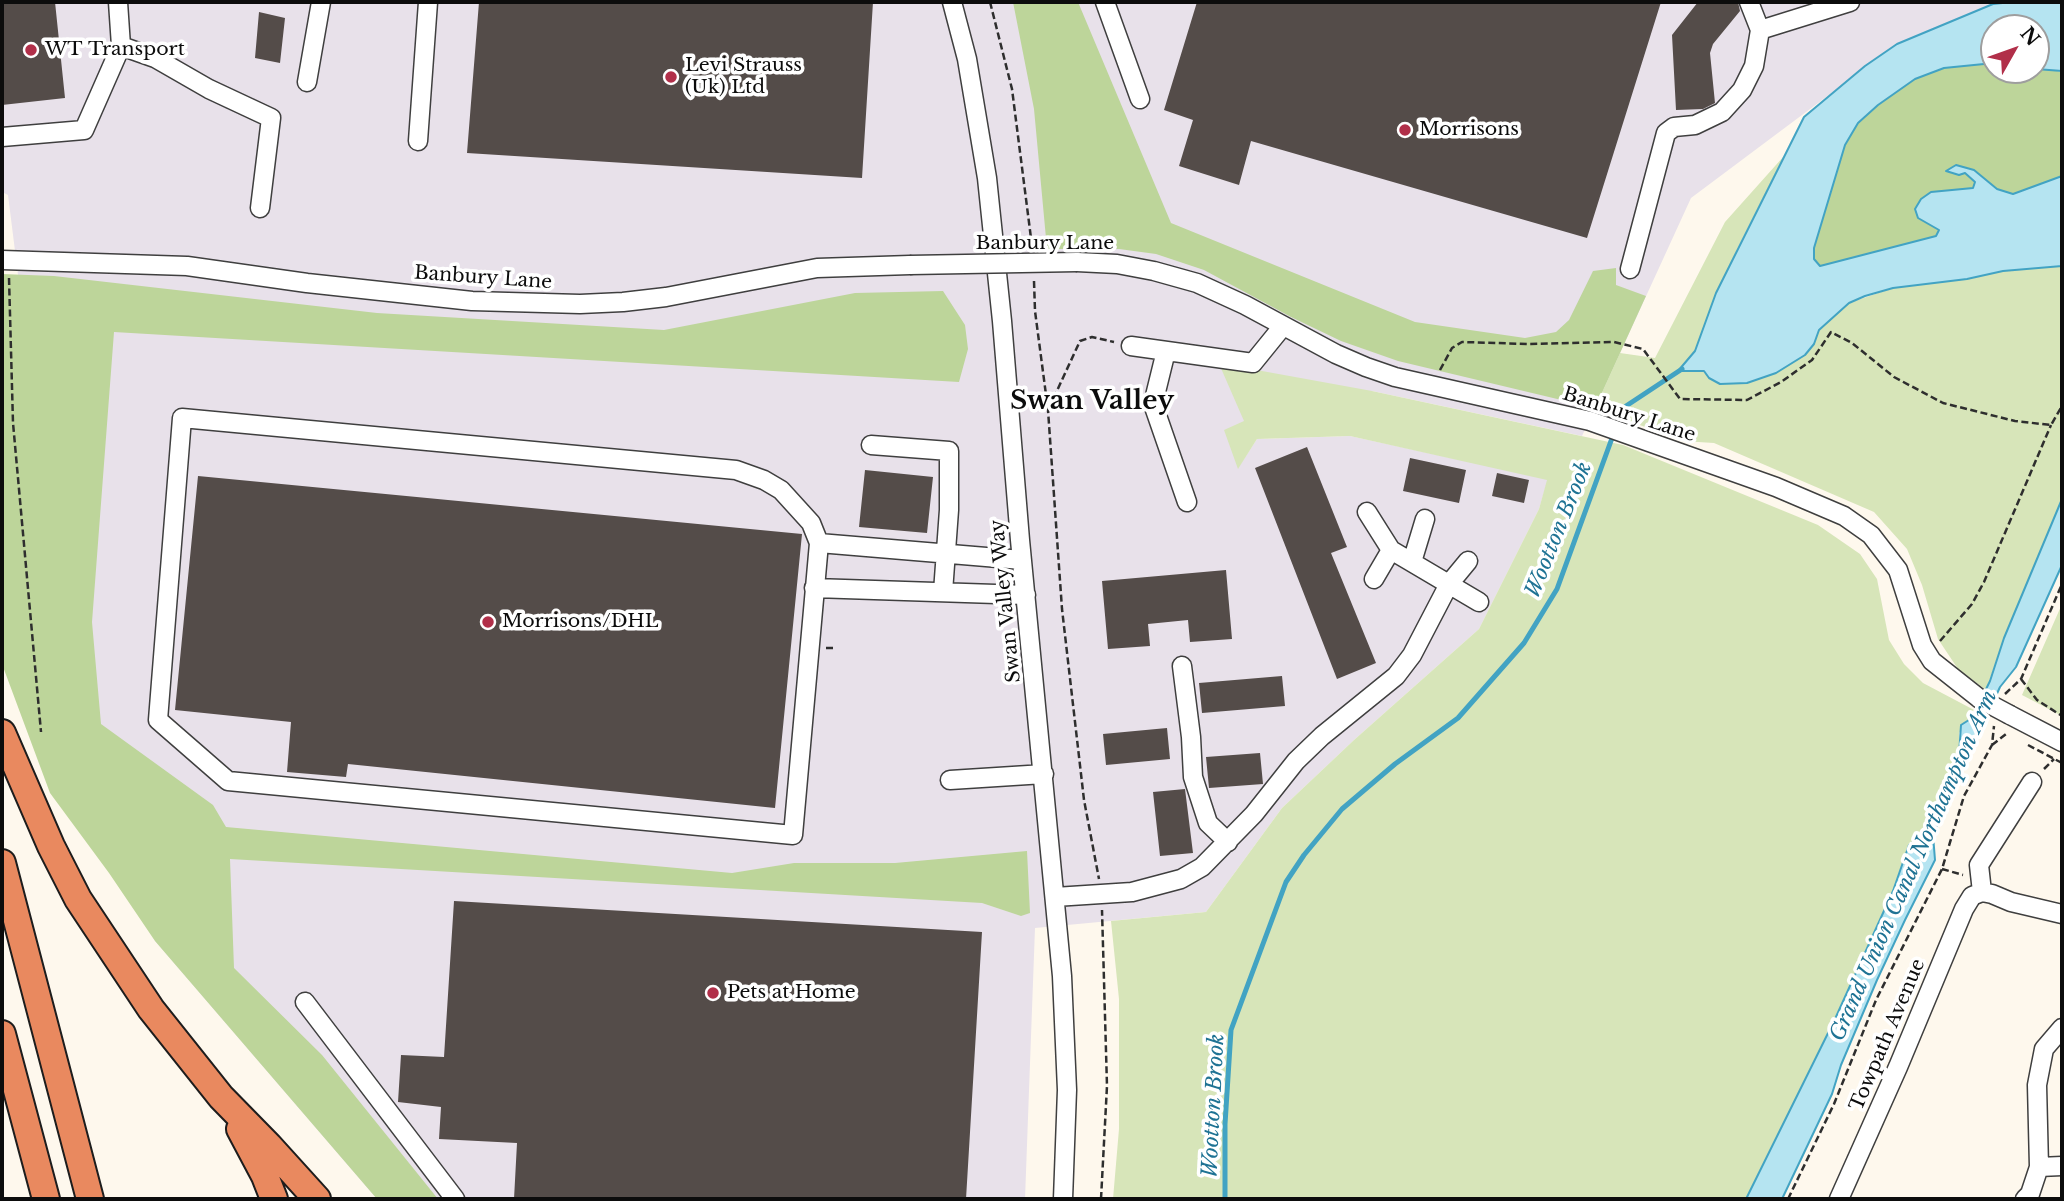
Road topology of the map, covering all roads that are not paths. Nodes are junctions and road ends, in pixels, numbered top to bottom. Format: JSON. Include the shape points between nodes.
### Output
{"nodes":[{"id":1,"x":118,"y":2,"type":"edge"},
{"id":2,"x":321,"y":2,"type":"edge"},
{"id":3,"x":428,"y":2,"type":"edge"},
{"id":4,"x":952,"y":2,"type":"edge"},
{"id":5,"x":1105,"y":2,"type":"edge"},
{"id":6,"x":1749,"y":2,"type":"edge"},
{"id":7,"x":1850,"y":2,"type":"edge"},
{"id":8,"x":1807,"y":8,"type":"edge"},
{"id":9,"x":1760,"y":30,"type":"junction"},
{"id":10,"x":121,"y":46,"type":"junction"},
{"id":11,"x":307,"y":82,"type":"dead end"},
{"id":12,"x":1140,"y":100,"type":"dead end"},
{"id":13,"x":2,"y":137,"type":"edge"},
{"id":14,"x":418,"y":141,"type":"dead end"},
{"id":15,"x":260,"y":208,"type":"dead end"},
{"id":16,"x":5,"y":261,"type":"edge"},
{"id":17,"x":1630,"y":269,"type":"dead end"},
{"id":18,"x":1283,"y":326,"type":"junction"},
{"id":19,"x":1131,"y":345,"type":"road end"},
{"id":20,"x":1166,"y":351,"type":"junction"},
{"id":21,"x":871,"y":445,"type":"dead end"},
{"id":22,"x":1187,"y":502,"type":"dead end"},
{"id":23,"x":1367,"y":512,"type":"dead end"},
{"id":24,"x":1424,"y":519,"type":"dead end"},
{"id":25,"x":819,"y":543,"type":"junction"},
{"id":26,"x":1391,"y":550,"type":"junction"},
{"id":27,"x":946,"y":554,"type":"junction"},
{"id":28,"x":1022,"y":560,"type":"junction"},
{"id":29,"x":1468,"y":561,"type":"dead end"},
{"id":30,"x":1412,"y":562,"type":"junction"},
{"id":31,"x":1374,"y":579,"type":"dead end"},
{"id":32,"x":1449,"y":584,"type":"junction"},
{"id":33,"x":814,"y":588,"type":"junction"},
{"id":34,"x":943,"y":592,"type":"junction"},
{"id":35,"x":1026,"y":595,"type":"junction"},
{"id":36,"x":1479,"y":602,"type":"dead end"},
{"id":37,"x":1182,"y":666,"type":"dead end"},
{"id":38,"x":2,"y":733,"type":"edge"},
{"id":39,"x":2062,"y":742,"type":"edge"},
{"id":40,"x":1044,"y":774,"type":"junction"},
{"id":41,"x":950,"y":780,"type":"dead end"},
{"id":42,"x":2032,"y":782,"type":"dead end"},
{"id":43,"x":1228,"y":842,"type":"junction"},
{"id":44,"x":2,"y":863,"type":"edge"},
{"id":45,"x":1981,"y":884,"type":"junction"},
{"id":46,"x":1055,"y":897,"type":"junction"},
{"id":47,"x":2062,"y":914,"type":"edge"},
{"id":48,"x":305,"y":1002,"type":"dead end"},
{"id":49,"x":2062,"y":1028,"type":"edge"},
{"id":50,"x":2,"y":1034,"type":"edge"},
{"id":51,"x":221,"y":1097,"type":"junction"},
{"id":52,"x":2062,"y":1166,"type":"edge"},
{"id":53,"x":2039,"y":1167,"type":"junction"},
{"id":54,"x":46,"y":1199,"type":"edge"},
{"id":55,"x":90,"y":1199,"type":"edge"},
{"id":56,"x":274,"y":1199,"type":"edge"},
{"id":57,"x":317,"y":1199,"type":"edge"},
{"id":58,"x":456,"y":1199,"type":"edge"},
{"id":59,"x":1063,"y":1199,"type":"edge"},
{"id":60,"x":1839,"y":1199,"type":"edge"},
{"id":61,"x":2025,"y":1199,"type":"edge"}],
"edges":[{"from":1,"to":10,"type":"street"},
{"from":2,"to":11,"type":"street"},
{"from":3,"to":14,"type":"street"},
{"from":4,"to":28,"type":"street","name":"Swan Valley Way","via":[[988,178]]},
{"from":5,"to":12,"type":"street"},
{"from":6,"to":9,"type":"street"},
{"from":7,"to":8,"type":"street"},
{"from":8,"to":9,"type":"street"},
{"from":9,"to":17,"type":"street","via":[[1754,66],[1742,90],[1722,113],[1666,133]]},
{"from":10,"to":13,"type":"street","via":[[84,130]]},
{"from":10,"to":15,"type":"street","via":[[155,58],[271,118]]},
{"from":16,"to":18,"type":"street","name":"Banbury Lane","bridge":true,"via":[[187,266],[472,301],[580,304],[666,297],[817,268],[1077,262],[1116,264],[1197,283]]},
{"from":18,"to":20,"type":"street","via":[[1253,363]]},
{"from":18,"to":39,"type":"street","name":"Banbury Lane","bridge":true,"via":[[1336,354],[1395,377],[1590,421],[1844,516],[1880,544],[1898,570],[1915,626],[1932,661],[2005,721]]},
{"from":19,"to":20,"type":"street"},
{"from":20,"to":22,"type":"street","via":[[1153,404]]},
{"from":21,"to":27,"type":"street","via":[[949,452]]},
{"from":23,"to":26,"type":"street"},
{"from":24,"to":30,"type":"street"},
{"from":25,"to":27,"type":"street"},
{"from":25,"to":33,"type":"street"},
{"from":25,"to":33,"type":"street","via":[[811,523],[781,490],[736,470],[181,418],[158,720],[229,780],[793,835]]},
{"from":26,"to":30,"type":"street"},
{"from":26,"to":31,"type":"street"},
{"from":27,"to":28,"type":"street"},
{"from":27,"to":34,"type":"street"},
{"from":28,"to":35,"type":"street","name":"Swan Valley Way"},
{"from":29,"to":32,"type":"street"},
{"from":30,"to":32,"type":"street"},
{"from":32,"to":36,"type":"street"},
{"from":32,"to":43,"type":"street","via":[[1396,676],[1305,753]]},
{"from":33,"to":34,"type":"street"},
{"from":34,"to":35,"type":"street"},
{"from":35,"to":40,"type":"street","name":"Swan Valley Way"},
{"from":37,"to":43,"type":"street","via":[[1193,777],[1208,823]]},
{"from":38,"to":51,"type":"highway","via":[[78,899],[151,1009]]},
{"from":40,"to":41,"type":"street"},
{"from":40,"to":46,"type":"street","name":"Swan Valley Way"},
{"from":42,"to":45,"type":"street","name":"Towpath Avenue","via":[[1979,865]]},
{"from":43,"to":46,"type":"street","via":[[1202,867],[1181,879],[1132,892]]},
{"from":44,"to":55,"type":"highway"},
{"from":45,"to":47,"type":"street","via":[[2011,902]]},
{"from":45,"to":60,"type":"street","name":"Towpath Avenue","via":[[1964,909]]},
{"from":46,"to":59,"type":"street","name":"Swan Valley Way","via":[[1067,1090]]},
{"from":48,"to":58,"type":"street"},
{"from":49,"to":53,"type":"street","via":[[2044,1049],[2037,1084]]},
{"from":50,"to":54,"type":"highway"},
{"from":51,"to":56,"type":"highway"},
{"from":51,"to":57,"type":"highway"},
{"from":52,"to":53,"type":"street"},
{"from":53,"to":61,"type":"street"}]}
